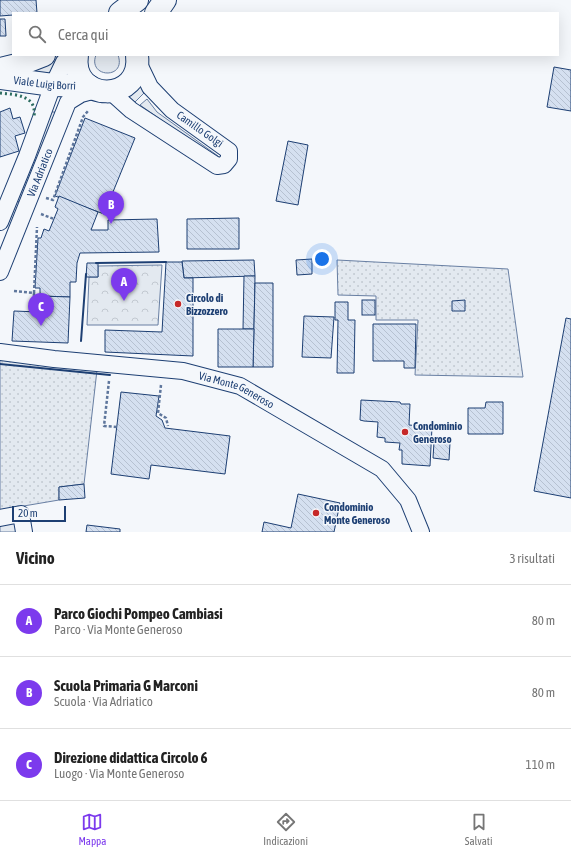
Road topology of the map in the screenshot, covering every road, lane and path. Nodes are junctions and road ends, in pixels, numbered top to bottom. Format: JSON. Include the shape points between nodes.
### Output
{"nodes":[{"id":1,"x":137,"y":0,"type":"edge"},
{"id":2,"x":165,"y":0,"type":"edge"},
{"id":3,"x":121,"y":12,"type":"edge"},
{"id":4,"x":157,"y":12,"type":"edge"},
{"id":5,"x":41,"y":56,"type":"edge"},
{"id":6,"x":71,"y":56,"type":"edge"},
{"id":7,"x":77,"y":56,"type":"edge"},
{"id":8,"x":137,"y":58,"type":"edge"},
{"id":9,"x":0,"y":69,"type":"edge"},
{"id":10,"x":0,"y":78,"type":"edge"},
{"id":11,"x":53,"y":85,"type":"junction"},
{"id":12,"x":96,"y":94,"type":"junction"},
{"id":13,"x":41,"y":197,"type":"dead end"},
{"id":14,"x":39,"y":213,"type":"dead end"},
{"id":15,"x":43,"y":214,"type":"dead end"},
{"id":16,"x":38,"y":219,"type":"dead end"},
{"id":17,"x":54,"y":219,"type":"dead end"},
{"id":18,"x":0,"y":222,"type":"edge"},
{"id":19,"x":38,"y":226,"type":"dead end"},
{"id":20,"x":0,"y":272,"type":"edge"},
{"id":21,"x":14,"y":291,"type":"dead end"},
{"id":22,"x":34,"y":293,"type":"junction"},
{"id":23,"x":34,"y":312,"type":"dead end"},
{"id":24,"x":0,"y":352,"type":"edge"},
{"id":25,"x":110,"y":375,"type":"dead end"},
{"id":26,"x":161,"y":385,"type":"dead end"},
{"id":27,"x":168,"y":426,"type":"dead end"},
{"id":28,"x":117,"y":427,"type":"dead end"},
{"id":29,"x":0,"y":518,"type":"edge"},
{"id":30,"x":24,"y":532,"type":"edge"},
{"id":31,"x":421,"y":532,"type":"edge"}],
"edges":[{"from":1,"to":3,"type":"main road"},
{"from":2,"to":4,"type":"main road"},
{"from":5,"to":9,"type":"main road","name":"Viale Luigi Borri"},
{"from":6,"to":11,"type":"street","name":"Via Adriatico","via":[[64,62]]},
{"from":7,"to":12,"type":"main road","via":[[80,76]]},
{"from":8,"to":12,"type":"main road","via":[[136,72],[130,81],[122,88]]},
{"from":8,"to":12,"type":"street","name":"Camillo Golgi","via":[[150,87],[172,110],[230,151],[229,159],[224,164],[217,166],[131,110]]},
{"from":10,"to":11,"type":"main road","name":"Viale Luigi Borri"},
{"from":11,"to":12,"type":"main road","name":"Viale Luigi Borri"},
{"from":11,"to":18,"type":"street","name":"Via Adriatico"},
{"from":12,"to":13,"type":"path","via":[[83,117],[52,200]]},
{"from":12,"to":20,"type":"street","name":"Via Adriatico","via":[[81,94],[68,102]]},
{"from":14,"to":16,"type":"path"},
{"from":15,"to":17,"type":"path"},
{"from":19,"to":22,"type":"path"},
{"from":21,"to":22,"type":"path"},
{"from":22,"to":23,"type":"path"},
{"from":24,"to":31,"type":"street","name":"Via Monte Generoso","via":[[183,371],[240,386],[382,469],[408,500]]},
{"from":25,"to":28,"type":"path","via":[[104,426]]},
{"from":26,"to":27,"type":"path","via":[[158,413],[166,418]]},
{"from":29,"to":30,"type":"street","via":[[20,514]]}]}
